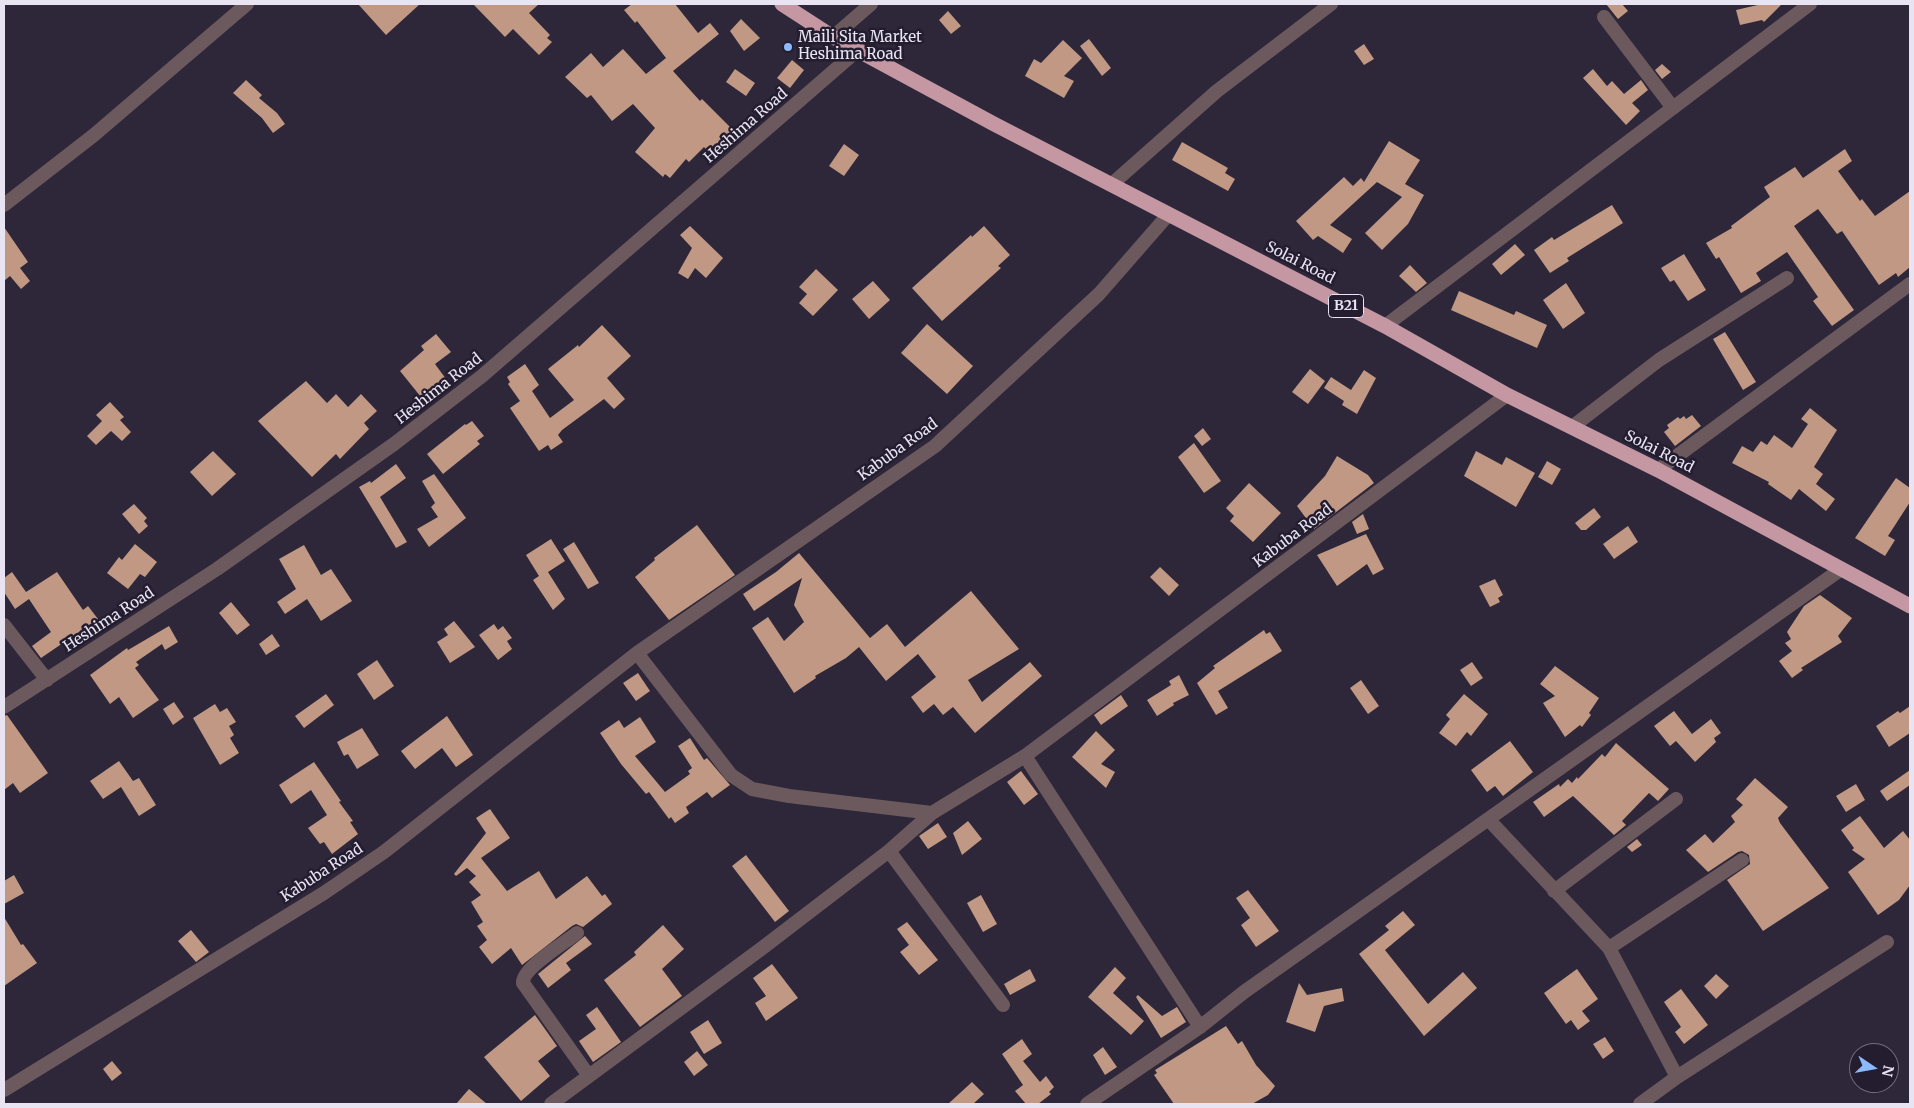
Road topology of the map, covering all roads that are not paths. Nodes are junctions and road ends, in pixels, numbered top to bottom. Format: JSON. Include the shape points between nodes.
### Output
{"nodes":[{"id":1,"x":247,"y":4,"type":"edge"},
{"id":2,"x":782,"y":4,"type":"edge"},
{"id":3,"x":871,"y":4,"type":"edge"},
{"id":4,"x":1331,"y":4,"type":"edge"},
{"id":5,"x":1810,"y":4,"type":"edge"},
{"id":6,"x":1604,"y":17,"type":"dead end"},
{"id":7,"x":833,"y":37,"type":"junction"},
{"id":8,"x":859,"y":49,"type":"junction"},
{"id":9,"x":1673,"y":108,"type":"junction"},
{"id":10,"x":1112,"y":184,"type":"junction"},
{"id":11,"x":4,"y":205,"type":"edge"},
{"id":12,"x":1168,"y":215,"type":"junction"},
{"id":13,"x":1788,"y":278,"type":"dead end"},
{"id":14,"x":1910,"y":284,"type":"edge"},
{"id":15,"x":1386,"y":326,"type":"junction"},
{"id":16,"x":1507,"y":395,"type":"junction"},
{"id":17,"x":1572,"y":427,"type":"junction"},
{"id":18,"x":1658,"y":470,"type":"junction"},
{"id":19,"x":1840,"y":570,"type":"junction"},
{"id":20,"x":1910,"y":606,"type":"edge"},
{"id":21,"x":4,"y":625,"type":"edge"},
{"id":22,"x":637,"y":653,"type":"junction"},
{"id":23,"x":47,"y":680,"type":"junction"},
{"id":24,"x":4,"y":708,"type":"edge"},
{"id":25,"x":1025,"y":756,"type":"junction"},
{"id":26,"x":1676,"y":799,"type":"dead end"},
{"id":27,"x":932,"y":813,"type":"junction"},
{"id":28,"x":1488,"y":819,"type":"junction"},
{"id":29,"x":888,"y":851,"type":"junction"},
{"id":30,"x":1742,"y":860,"type":"dead end"},
{"id":31,"x":1554,"y":891,"type":"junction"},
{"id":32,"x":577,"y":933,"type":"dead end"},
{"id":33,"x":1887,"y":942,"type":"dead end"},
{"id":34,"x":1609,"y":948,"type":"junction"},
{"id":35,"x":1003,"y":1005,"type":"dead end"},
{"id":36,"x":1200,"y":1027,"type":"junction"},
{"id":37,"x":589,"y":1076,"type":"junction"},
{"id":38,"x":1677,"y":1077,"type":"junction"},
{"id":39,"x":4,"y":1090,"type":"edge"},
{"id":40,"x":551,"y":1104,"type":"edge"},
{"id":41,"x":1086,"y":1104,"type":"edge"},
{"id":42,"x":1640,"y":1104,"type":"edge"}],
"edges":[{"from":1,"to":11,"type":"street","via":[[94,135]]},
{"from":2,"to":7,"type":"highway","name":"Solai Road","number":"B21"},
{"from":3,"to":7,"type":"street"},
{"from":4,"to":10,"type":"street","via":[[1217,91]]},
{"from":5,"to":9,"type":"street"},
{"from":6,"to":9,"type":"street"},
{"from":7,"to":8,"type":"highway","name":"Solai Road","number":"B21"},
{"from":8,"to":10,"type":"highway","name":"Solai Road","number":"B21","via":[[994,124]]},
{"from":8,"to":23,"type":"street","name":"Heshima Road","via":[[475,382],[394,444],[217,569]]},
{"from":9,"to":15,"type":"street"},
{"from":10,"to":12,"type":"highway","name":"Solai Road","number":"B21"},
{"from":12,"to":15,"type":"highway","name":"Solai Road","number":"B21"},
{"from":12,"to":22,"type":"street","name":"Kabuba Road","via":[[1099,294],[935,446]]},
{"from":13,"to":17,"type":"street","via":[[1658,360]]},
{"from":14,"to":18,"type":"street"},
{"from":15,"to":16,"type":"highway","name":"Solai Road","number":"B21"},
{"from":16,"to":17,"type":"highway","name":"Solai Road","number":"B21"},
{"from":16,"to":25,"type":"street","name":"Kabuba Road"},
{"from":17,"to":18,"type":"highway","name":"Solai Road","number":"B21"},
{"from":18,"to":19,"type":"highway","name":"Solai Road","number":"B21"},
{"from":19,"to":20,"type":"highway","name":"Solai Road","number":"B21"},
{"from":19,"to":28,"type":"street"},
{"from":21,"to":23,"type":"street"},
{"from":22,"to":27,"type":"street","via":[[731,774],[752,789]]},
{"from":22,"to":39,"type":"street","name":"Kabuba Road","via":[[384,852]]},
{"from":23,"to":24,"type":"street","name":"Heshima Road"},
{"from":25,"to":27,"type":"street","name":"Kabuba Road"},
{"from":25,"to":36,"type":"street"},
{"from":26,"to":31,"type":"street"},
{"from":27,"to":29,"type":"street","name":"Kabuba Road"},
{"from":28,"to":31,"type":"street"},
{"from":28,"to":36,"type":"street","via":[[1244,992]]},
{"from":29,"to":35,"type":"street"},
{"from":29,"to":37,"type":"street","name":"Kabuba Road"},
{"from":30,"to":34,"type":"street"},
{"from":31,"to":34,"type":"street"},
{"from":32,"to":37,"type":"street","via":[[530,969],[523,977],[523,983]]},
{"from":33,"to":38,"type":"street"},
{"from":34,"to":38,"type":"street"},
{"from":36,"to":41,"type":"street"},
{"from":37,"to":40,"type":"street","name":"Kabuba Road"},
{"from":38,"to":42,"type":"street"}]}
